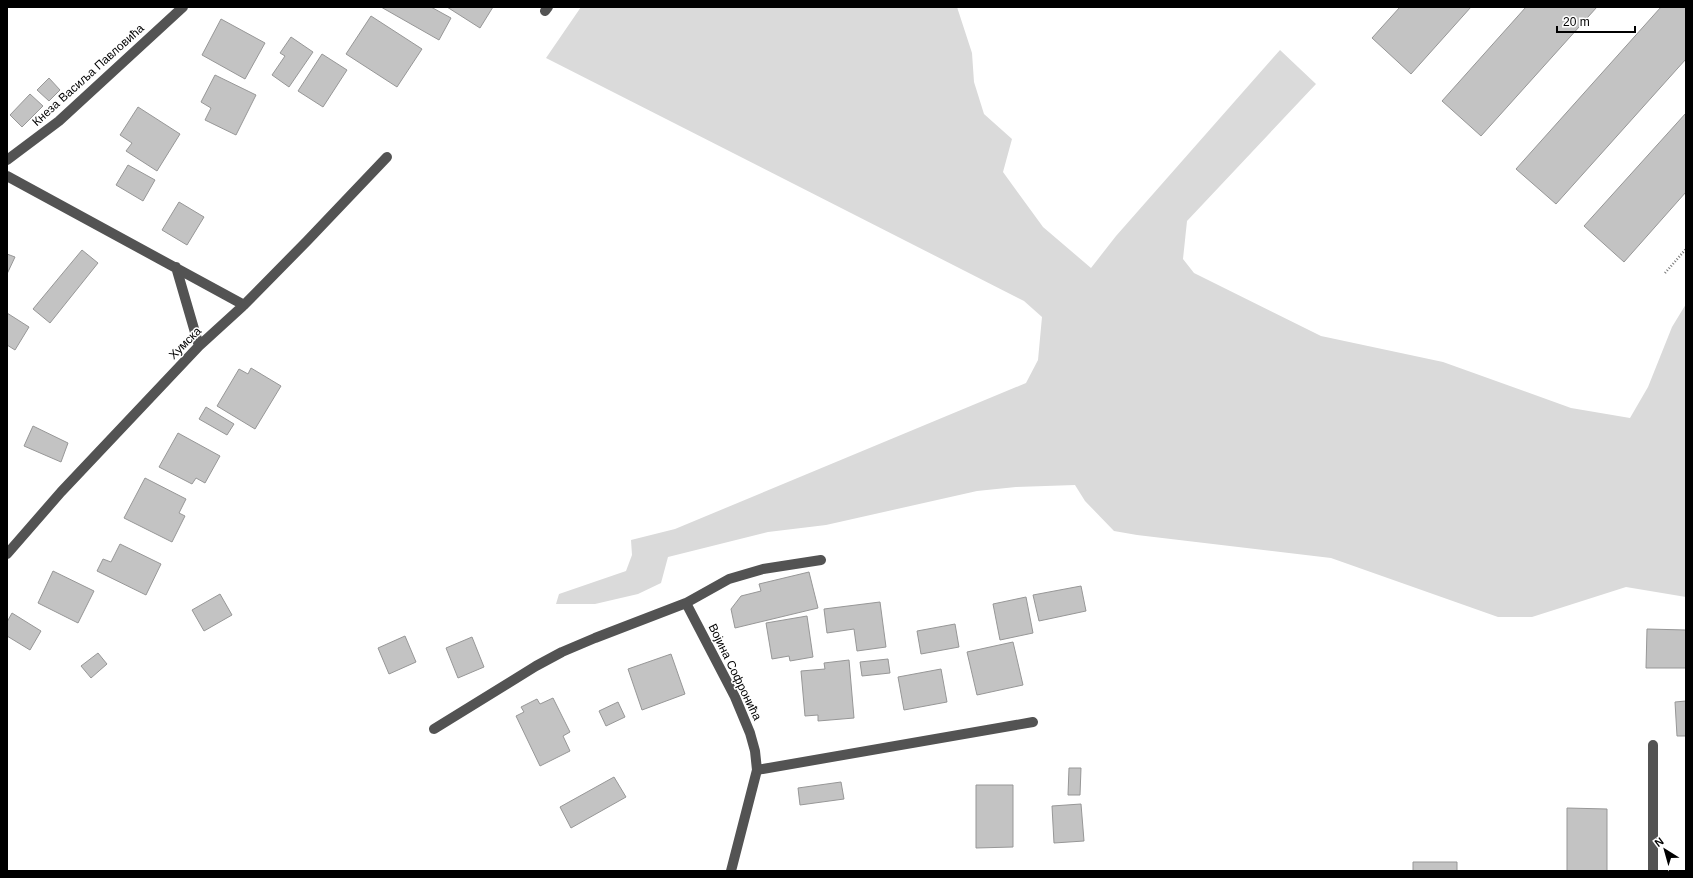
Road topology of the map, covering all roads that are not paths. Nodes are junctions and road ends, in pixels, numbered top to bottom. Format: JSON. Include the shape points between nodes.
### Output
{"nodes":[{"id":1,"x":183,"y":7,"type":"edge"},
{"id":2,"x":387,"y":157,"type":"dead end"},
{"id":3,"x":7,"y":160,"type":"edge"},
{"id":4,"x":7,"y":176,"type":"edge"},
{"id":5,"x":176,"y":267,"type":"junction"},
{"id":6,"x":244,"y":305,"type":"junction"},
{"id":7,"x":199,"y":346,"type":"junction"},
{"id":8,"x":7,"y":554,"type":"edge"},
{"id":9,"x":821,"y":560,"type":"dead end"},
{"id":10,"x":686,"y":603,"type":"junction"},
{"id":11,"x":1033,"y":722,"type":"dead end"},
{"id":12,"x":434,"y":729,"type":"dead end"},
{"id":13,"x":1653,"y":745,"type":"dead end"},
{"id":14,"x":757,"y":770,"type":"junction"},
{"id":15,"x":731,"y":871,"type":"edge"},
{"id":16,"x":1653,"y":871,"type":"edge"}],
"edges":[{"from":1,"to":3,"type":"street","name":"Кнеза Васиља Павловића","via":[[59,121]]},
{"from":2,"to":6,"type":"street","name":"Хумска"},
{"from":4,"to":5,"type":"street"},
{"from":5,"to":6,"type":"street"},
{"from":5,"to":7,"type":"street"},
{"from":6,"to":7,"type":"street","name":"Хумска"},
{"from":7,"to":8,"type":"street","name":"Хумска","via":[[61,492]]},
{"from":9,"to":10,"type":"street","via":[[743,574]]},
{"from":10,"to":12,"type":"street","via":[[562,652]]},
{"from":10,"to":14,"type":"street","name":"Војина Софронића","via":[[735,697],[750,733]]},
{"from":11,"to":14,"type":"street"},
{"from":13,"to":16,"type":"street"},
{"from":14,"to":15,"type":"street","name":"Војина Софронића"}]}
